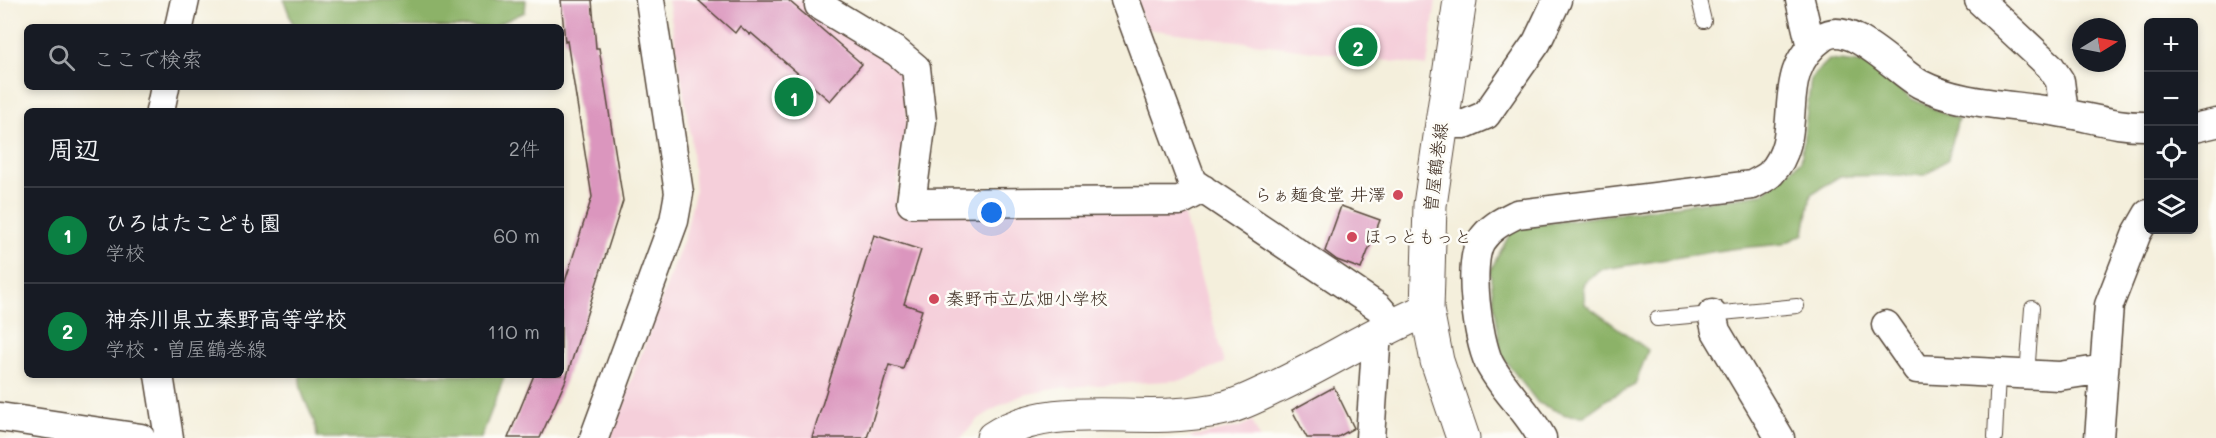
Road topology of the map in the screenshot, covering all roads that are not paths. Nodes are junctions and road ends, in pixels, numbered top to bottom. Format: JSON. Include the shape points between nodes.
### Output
{"nodes":[{"id":1,"x":185,"y":0,"type":"edge"},
{"id":2,"x":650,"y":0,"type":"edge"},
{"id":3,"x":823,"y":0,"type":"edge"},
{"id":4,"x":1125,"y":0,"type":"edge"},
{"id":5,"x":1460,"y":0,"type":"edge"},
{"id":6,"x":1557,"y":0,"type":"edge"},
{"id":7,"x":1699,"y":0,"type":"edge"},
{"id":8,"x":1800,"y":0,"type":"edge"},
{"id":9,"x":1979,"y":0,"type":"edge"},
{"id":10,"x":1704,"y":21,"type":"dead end"},
{"id":11,"x":180,"y":24,"type":"edge"},
{"id":12,"x":1812,"y":47,"type":"junction"},
{"id":13,"x":164,"y":90,"type":"edge"},
{"id":14,"x":161,"y":108,"type":"edge"},
{"id":15,"x":2064,"y":113,"type":"junction"},
{"id":16,"x":2216,"y":123,"type":"edge"},
{"id":17,"x":1442,"y":124,"type":"junction"},
{"id":18,"x":2144,"y":126,"type":"edge"},
{"id":19,"x":2198,"y":127,"type":"edge"},
{"id":20,"x":1203,"y":189,"type":"junction"},
{"id":21,"x":2144,"y":221,"type":"edge"},
{"id":22,"x":1797,"y":306,"type":"dead end"},
{"id":23,"x":2032,"y":308,"type":"dead end"},
{"id":24,"x":1427,"y":310,"type":"junction"},
{"id":25,"x":1712,"y":314,"type":"junction"},
{"id":26,"x":1658,"y":319,"type":"dead end"},
{"id":27,"x":1886,"y":325,"type":"dead end"},
{"id":28,"x":1385,"y":328,"type":"junction"},
{"id":29,"x":2104,"y":369,"type":"junction"},
{"id":30,"x":1998,"y":374,"type":"junction"},
{"id":31,"x":2027,"y":375,"type":"junction"},
{"id":32,"x":159,"y":378,"type":"edge"},
{"id":33,"x":0,"y":417,"type":"edge"},
{"id":34,"x":141,"y":438,"type":"edge"},
{"id":35,"x":169,"y":438,"type":"edge"},
{"id":36,"x":594,"y":438,"type":"edge"},
{"id":37,"x":993,"y":438,"type":"edge"},
{"id":38,"x":1370,"y":438,"type":"edge"},
{"id":39,"x":1463,"y":438,"type":"edge"},
{"id":40,"x":1542,"y":438,"type":"edge"},
{"id":41,"x":1780,"y":438,"type":"edge"},
{"id":42,"x":1995,"y":438,"type":"edge"},
{"id":43,"x":2099,"y":438,"type":"edge"}],
"edges":[{"from":1,"to":11,"type":"street"},
{"from":2,"to":36,"type":"street","via":[[680,193],[674,221]]},
{"from":3,"to":20,"type":"street","via":[[819,5],[897,52],[916,68],[922,121],[911,204],[1180,201]]},
{"from":4,"to":20,"type":"street","via":[[1192,182]]},
{"from":5,"to":17,"type":"main road","name":"曽屋鶴巻線"},
{"from":6,"to":17,"type":"street","via":[[1538,42],[1486,115],[1465,124]]},
{"from":7,"to":10,"type":"lane"},
{"from":8,"to":12,"type":"street"},
{"from":9,"to":15,"type":"street","via":[[2050,66],[2060,81]]},
{"from":12,"to":15,"type":"street","via":[[1825,35],[1841,33],[1858,38],[1922,85],[1957,97]]},
{"from":12,"to":40,"type":"street","via":[[1792,82],[1788,139],[1771,174],[1752,185],[1517,214],[1496,225],[1481,242],[1473,266],[1483,345],[1490,364]]},
{"from":13,"to":14,"type":"street"},
{"from":15,"to":18,"type":"street","via":[[2123,127]]},
{"from":16,"to":19,"type":"street"},
{"from":17,"to":24,"type":"main road","name":"曽屋鶴巻線","via":[[1430,205]]},
{"from":20,"to":28,"type":"street","via":[[1378,307]]},
{"from":21,"to":29,"type":"street","via":[[2109,305]]},
{"from":22,"to":25,"type":"lane"},
{"from":23,"to":31,"type":"lane"},
{"from":24,"to":28,"type":"main road"},
{"from":24,"to":39,"type":"main road","name":"曽屋鶴巻線","via":[[1437,361]]},
{"from":25,"to":26,"type":"lane"},
{"from":25,"to":41,"type":"street","via":[[1716,331]]},
{"from":27,"to":30,"type":"street","via":[[1917,369]]},
{"from":28,"to":37,"type":"main road","via":[[1296,378],[1226,408],[1172,415],[1041,418],[1007,428]]},
{"from":28,"to":38,"type":"street"},
{"from":29,"to":31,"type":"street","via":[[2059,376]]},
{"from":29,"to":43,"type":"street"},
{"from":30,"to":31,"type":"street"},
{"from":30,"to":42,"type":"lane"},
{"from":32,"to":35,"type":"street"},
{"from":33,"to":34,"type":"street"}]}
